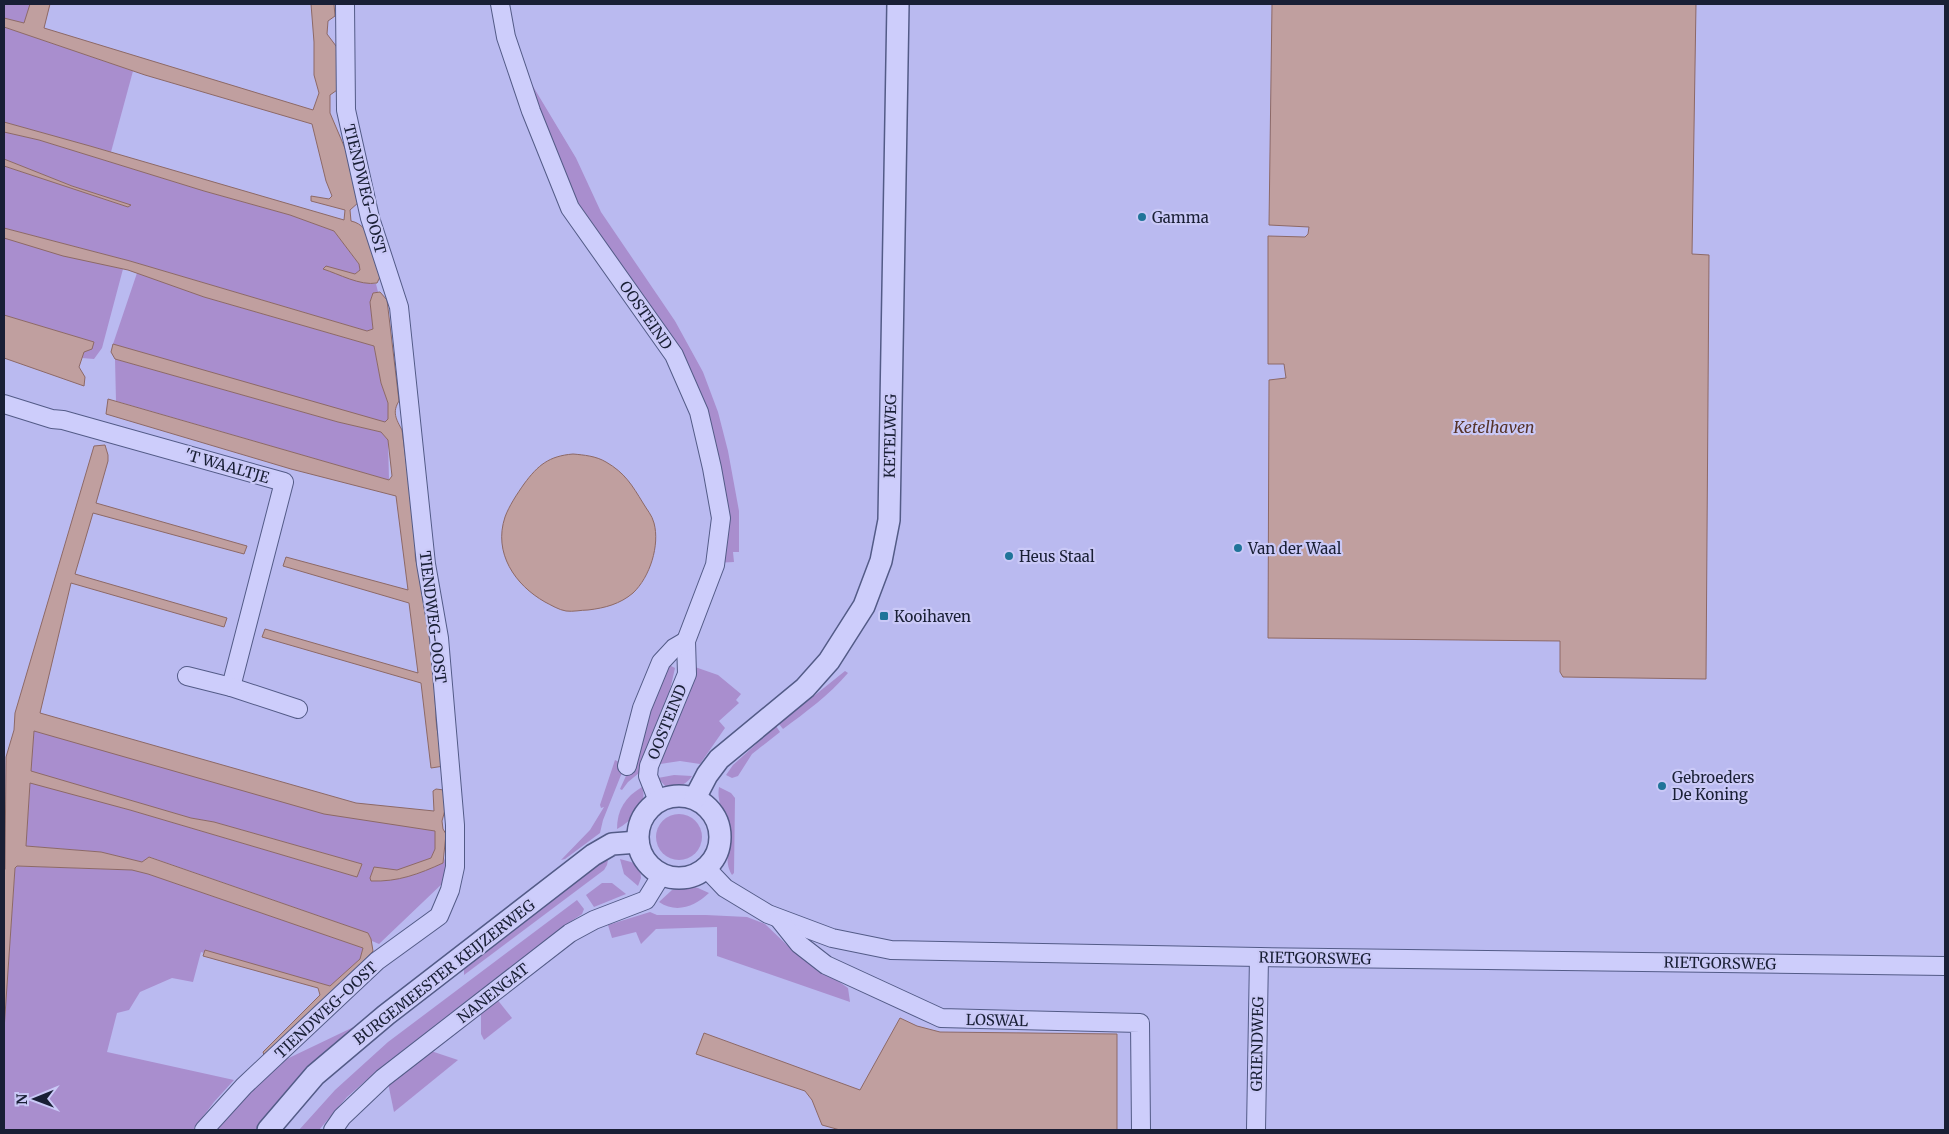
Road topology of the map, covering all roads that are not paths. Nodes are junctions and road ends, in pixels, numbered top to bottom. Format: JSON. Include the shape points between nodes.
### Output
{"nodes":[{"id":1,"x":344,"y":4,"type":"edge"},
{"id":2,"x":500,"y":4,"type":"edge"},
{"id":3,"x":898,"y":4,"type":"edge"},
{"id":4,"x":4,"y":404,"type":"edge"},
{"id":5,"x":686,"y":641,"type":"junction"},
{"id":6,"x":186,"y":676,"type":"dead end"},
{"id":7,"x":231,"y":688,"type":"junction"},
{"id":8,"x":298,"y":708,"type":"dead end"},
{"id":9,"x":627,"y":766,"type":"dead end"},
{"id":10,"x":695,"y":798,"type":"junction"},
{"id":11,"x":658,"y":801,"type":"junction"},
{"id":12,"x":638,"y":842,"type":"junction"},
{"id":13,"x":706,"y":868,"type":"junction"},
{"id":14,"x":662,"y":874,"type":"junction"},
{"id":15,"x":778,"y":918,"type":"junction"},
{"id":16,"x":1259,"y":957,"type":"junction"},
{"id":17,"x":1945,"y":966,"type":"edge"},
{"id":18,"x":204,"y":1130,"type":"edge"},
{"id":19,"x":268,"y":1130,"type":"edge"},
{"id":20,"x":333,"y":1130,"type":"edge"},
{"id":21,"x":1141,"y":1130,"type":"edge"},
{"id":22,"x":1256,"y":1130,"type":"edge"}],
"edges":[{"from":1,"to":18,"type":"street","name":"TIENDWEG-OOST","via":[[346,110],[370,218],[399,307],[426,564],[439,638],[455,825],[455,867],[439,916],[377,961],[244,1086]]},
{"from":2,"to":5,"type":"street","name":"OOSTEIND","via":[[506,37],[570,208],[674,355],[699,412],[721,518],[715,564]]},
{"from":3,"to":10,"type":"street","name":"KETELWEG","via":[[889,520],[880,561],[864,606],[829,661],[806,688],[719,759]]},
{"from":4,"to":7,"type":"street","name":"'T WAALTJE","via":[[284,482]]},
{"from":5,"to":9,"type":"street","name":"OOSTEIND","via":[[661,662],[642,708]]},
{"from":5,"to":11,"type":"street","name":"OOSTEIND","via":[[687,674],[649,766],[648,776]]},
{"from":6,"to":7,"type":"street"},
{"from":7,"to":8,"type":"street"},
{"from":10,"to":11,"type":"street","via":[[676,795]]},
{"from":10,"to":13,"type":"street","via":[[714,813],[720,830],[717,854]]},
{"from":11,"to":12,"type":"street","via":[[642,818]]},
{"from":12,"to":14,"type":"street","via":[[646,861]]},
{"from":12,"to":19,"type":"street","name":"BURGEMEESTER KEIJZERWEG","via":[[612,844],[593,855],[394,1009],[315,1075]]},
{"from":13,"to":14,"type":"street","via":[[685,878]]},
{"from":13,"to":15,"type":"street","name":"RIETGORSWEG","via":[[725,888]]},
{"from":14,"to":20,"type":"street","name":"NANENGAT","via":[[646,900],[570,933],[383,1078],[342,1117]]},
{"from":15,"to":16,"type":"street","name":"RIETGORSWEG","via":[[832,938],[891,950]]},
{"from":15,"to":21,"type":"street","name":"LOSWAL","via":[[799,944],[826,965],[941,1018],[1140,1023]]},
{"from":16,"to":17,"type":"street","name":"RIETGORSWEG"},
{"from":16,"to":22,"type":"street","name":"GRIENDWEG"}]}
